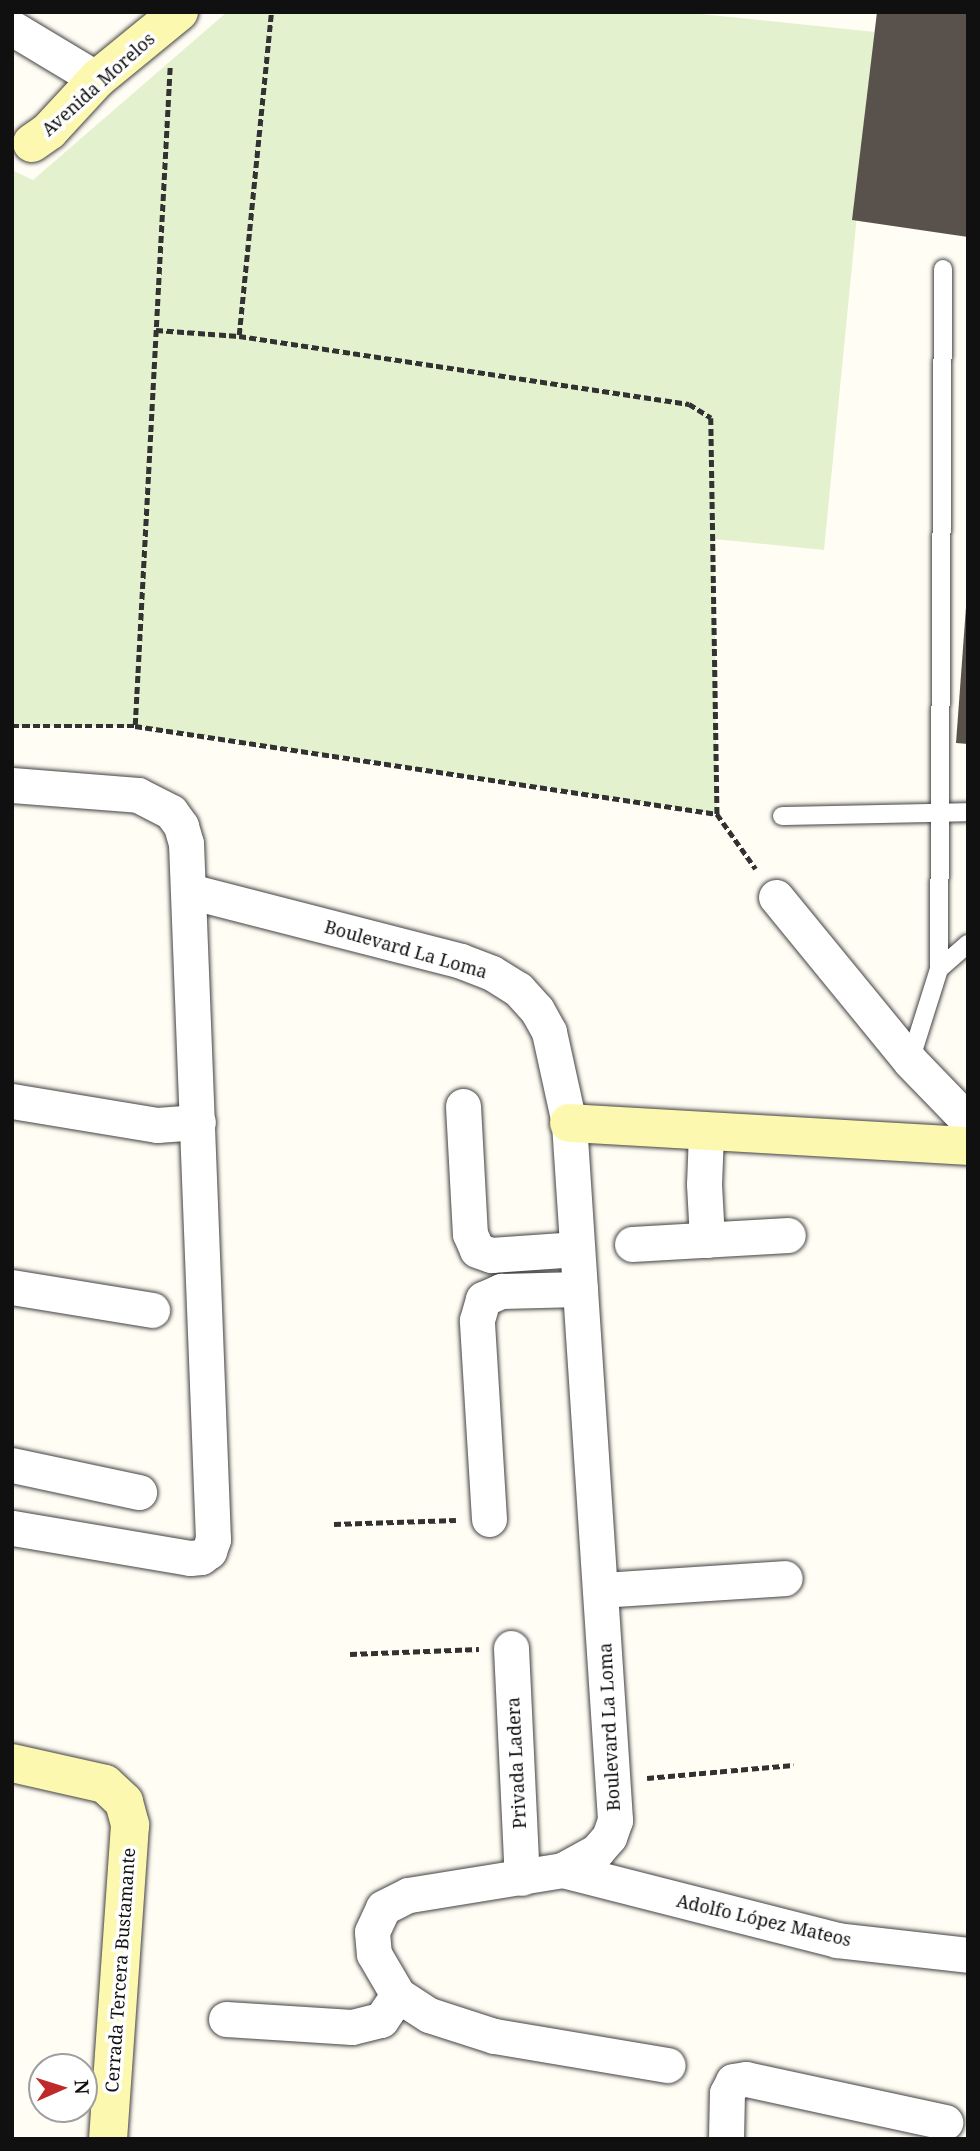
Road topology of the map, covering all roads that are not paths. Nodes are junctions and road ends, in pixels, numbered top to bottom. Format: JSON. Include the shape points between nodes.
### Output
{"nodes":[{"id":1,"x":176,"y":15,"type":"edge"},
{"id":2,"x":12,"y":28,"type":"edge"},
{"id":3,"x":97,"y":79,"type":"junction"},
{"id":4,"x":22,"y":143,"type":"edge"},
{"id":5,"x":943,"y":270,"type":"dead end"},
{"id":6,"x":12,"y":785,"type":"edge"},
{"id":7,"x":968,"y":812,"type":"edge"},
{"id":8,"x":939,"y":813,"type":"junction"},
{"id":9,"x":782,"y":816,"type":"dead end"},
{"id":10,"x":189,"y":891,"type":"junction"},
{"id":11,"x":776,"y":897,"type":"road end"},
{"id":12,"x":968,"y":944,"type":"edge"},
{"id":13,"x":939,"y":969,"type":"junction"},
{"id":14,"x":910,"y":1060,"type":"junction"},
{"id":15,"x":12,"y":1101,"type":"edge"},
{"id":16,"x":463,"y":1106,"type":"dead end"},
{"id":17,"x":968,"y":1121,"type":"edge"},
{"id":18,"x":198,"y":1122,"type":"junction"},
{"id":19,"x":569,"y":1123,"type":"junction"},
{"id":20,"x":706,"y":1133,"type":"junction"},
{"id":21,"x":968,"y":1146,"type":"edge"},
{"id":22,"x":788,"y":1235,"type":"dead end"},
{"id":23,"x":707,"y":1241,"type":"junction"},
{"id":24,"x":632,"y":1244,"type":"dead end"},
{"id":25,"x":578,"y":1250,"type":"junction"},
{"id":26,"x":12,"y":1287,"type":"edge"},
{"id":27,"x":580,"y":1289,"type":"junction"},
{"id":28,"x":152,"y":1310,"type":"dead end"},
{"id":29,"x":12,"y":1465,"type":"edge"},
{"id":30,"x":139,"y":1492,"type":"dead end"},
{"id":31,"x":489,"y":1519,"type":"road end"},
{"id":32,"x":12,"y":1528,"type":"edge"},
{"id":33,"x":785,"y":1578,"type":"dead end"},
{"id":34,"x":601,"y":1590,"type":"junction"},
{"id":35,"x":511,"y":1648,"type":"road end"},
{"id":36,"x":12,"y":1763,"type":"edge"},
{"id":37,"x":563,"y":1870,"type":"junction"},
{"id":38,"x":522,"y":1878,"type":"junction"},
{"id":39,"x":968,"y":1955,"type":"edge"},
{"id":40,"x":398,"y":1995,"type":"junction"},
{"id":41,"x":226,"y":2019,"type":"dead end"},
{"id":42,"x":668,"y":2066,"type":"dead end"},
{"id":43,"x":945,"y":2122,"type":"dead end"},
{"id":44,"x":108,"y":2139,"type":"edge"},
{"id":45,"x":726,"y":2139,"type":"edge"}],
"edges":[{"from":1,"to":3,"type":"main road","name":"Avenida Morelos"},
{"from":2,"to":3,"type":"street"},
{"from":3,"to":4,"type":"main road","name":"Avenida Morelos","via":[[49,131]]},
{"from":5,"to":8,"type":"lane"},
{"from":6,"to":10,"type":"street","via":[[138,795],[171,812],[186,843]]},
{"from":7,"to":8,"type":"lane"},
{"from":8,"to":9,"type":"lane"},
{"from":8,"to":13,"type":"lane"},
{"from":10,"to":18,"type":"street"},
{"from":10,"to":19,"type":"street","name":"Boulevard La Loma","via":[[492,973],[518,989],[549,1031]]},
{"from":11,"to":14,"type":"street"},
{"from":12,"to":13,"type":"lane"},
{"from":13,"to":14,"type":"lane"},
{"from":14,"to":17,"type":"street"},
{"from":15,"to":18,"type":"street","via":[[157,1125]]},
{"from":16,"to":25,"type":"street","via":[[470,1234],[477,1250],[491,1255]]},
{"from":18,"to":32,"type":"street","via":[[213,1539],[209,1551],[190,1558]]},
{"from":19,"to":20,"type":"main road"},
{"from":19,"to":25,"type":"street","name":"Boulevard La Loma"},
{"from":20,"to":21,"type":"main road"},
{"from":20,"to":23,"type":"street"},
{"from":22,"to":23,"type":"street"},
{"from":23,"to":24,"type":"street"},
{"from":25,"to":27,"type":"street","name":"Boulevard La Loma"},
{"from":26,"to":28,"type":"street"},
{"from":27,"to":31,"type":"street","via":[[501,1291],[483,1299],[477,1320]]},
{"from":27,"to":34,"type":"street","name":"Boulevard La Loma"},
{"from":29,"to":30,"type":"street"},
{"from":33,"to":34,"type":"street"},
{"from":34,"to":37,"type":"street","name":"Boulevard La Loma","via":[[615,1819],[609,1838],[597,1851]]},
{"from":35,"to":38,"type":"street","name":"Privada Ladera"},
{"from":36,"to":44,"type":"main road","name":"Cerrada Tercera Bustamante","via":[[105,1784],[124,1802],[130,1825]]},
{"from":37,"to":38,"type":"street","name":"Boulevard La Loma"},
{"from":37,"to":39,"type":"street","name":"Adolfo López Mateos","via":[[837,1940]]},
{"from":38,"to":40,"type":"street","name":"Boulevard La Loma","via":[[408,1895],[383,1908],[372,1932],[374,1954]]},
{"from":40,"to":41,"type":"street","via":[[381,2020],[352,2027]]},
{"from":40,"to":42,"type":"street","name":"Boulevard La Loma","via":[[461,2028]]},
{"from":43,"to":45,"type":"street","via":[[746,2079],[733,2081],[727,2093]]}]}
